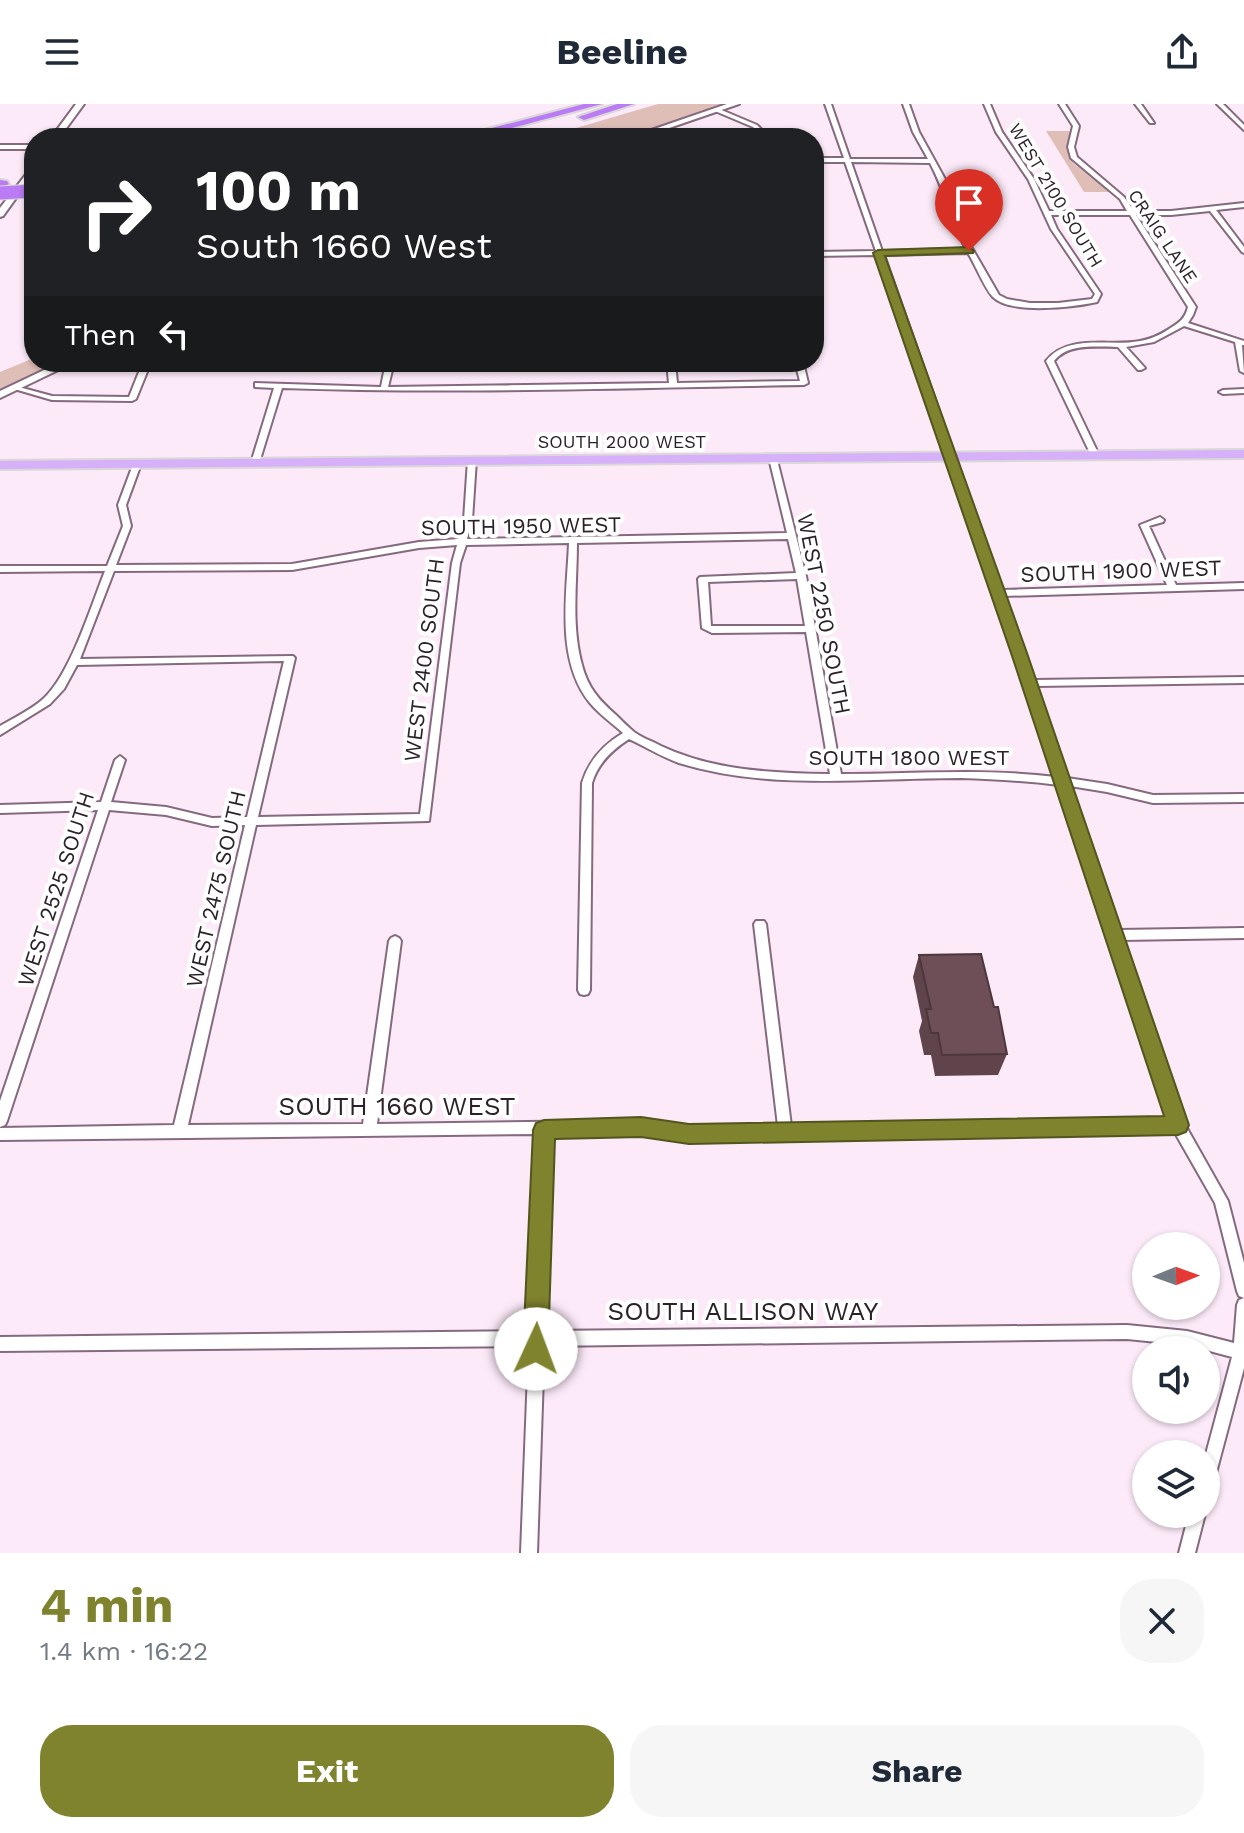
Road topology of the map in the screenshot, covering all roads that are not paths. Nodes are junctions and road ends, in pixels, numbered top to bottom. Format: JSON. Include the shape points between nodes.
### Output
{"nodes":[{"id":1,"x":80,"y":104,"type":"edge"},
{"id":2,"x":597,"y":104,"type":"edge"},
{"id":3,"x":629,"y":104,"type":"edge"},
{"id":4,"x":735,"y":104,"type":"edge"},
{"id":5,"x":828,"y":104,"type":"edge"},
{"id":6,"x":906,"y":104,"type":"edge"},
{"id":7,"x":987,"y":104,"type":"edge"},
{"id":8,"x":1062,"y":104,"type":"edge"},
{"id":9,"x":1138,"y":104,"type":"edge"},
{"id":10,"x":1220,"y":104,"type":"edge"},
{"id":11,"x":717,"y":110,"type":"junction"},
{"id":12,"x":1152,"y":122,"type":"dead end"},
{"id":13,"x":62,"y":128,"type":"edge"},
{"id":14,"x":500,"y":128,"type":"edge"},
{"id":15,"x":539,"y":128,"type":"edge"},
{"id":16,"x":662,"y":128,"type":"edge"},
{"id":17,"x":757,"y":128,"type":"edge"},
{"id":18,"x":1244,"y":128,"type":"edge"},
{"id":19,"x":0,"y":147,"type":"edge"},
{"id":20,"x":24,"y":147,"type":"edge"},
{"id":21,"x":824,"y":160,"type":"edge"},
{"id":22,"x":848,"y":161,"type":"junction"},
{"id":23,"x":932,"y":161,"type":"junction"},
{"id":24,"x":24,"y":181,"type":"edge"},
{"id":25,"x":24,"y":184,"type":"edge"},
{"id":26,"x":1,"y":187,"type":"edge"},
{"id":27,"x":24,"y":190,"type":"edge"},
{"id":28,"x":1244,"y":205,"type":"edge"},
{"id":29,"x":1211,"y":208,"type":"junction"},
{"id":30,"x":1046,"y":213,"type":"junction"},
{"id":31,"x":1132,"y":213,"type":"junction"},
{"id":32,"x":0,"y":214,"type":"edge"},
{"id":33,"x":969,"y":251,"type":"junction"},
{"id":34,"x":1244,"y":251,"type":"edge"},
{"id":35,"x":878,"y":253,"type":"junction"},
{"id":36,"x":824,"y":254,"type":"edge"},
{"id":37,"x":1184,"y":324,"type":"junction"},
{"id":38,"x":1241,"y":343,"type":"edge"},
{"id":39,"x":1121,"y":346,"type":"junction"},
{"id":40,"x":1141,"y":368,"type":"dead end"},
{"id":41,"x":1244,"y":371,"type":"edge"},
{"id":42,"x":49,"y":372,"type":"edge"},
{"id":43,"x":143,"y":372,"type":"edge"},
{"id":44,"x":388,"y":372,"type":"edge"},
{"id":45,"x":672,"y":372,"type":"edge"},
{"id":46,"x":801,"y":372,"type":"edge"},
{"id":47,"x":258,"y":385,"type":"dead end"},
{"id":48,"x":673,"y":386,"type":"junction"},
{"id":49,"x":15,"y":388,"type":"junction"},
{"id":50,"x":278,"y":388,"type":"junction"},
{"id":51,"x":384,"y":389,"type":"junction"},
{"id":52,"x":1244,"y":391,"type":"edge"},
{"id":53,"x":1223,"y":392,"type":"dead end"},
{"id":54,"x":0,"y":395,"type":"edge"},
{"id":55,"x":1244,"y":454,"type":"edge"},
{"id":56,"x":1095,"y":455,"type":"junction"},
{"id":57,"x":952,"y":457,"type":"junction"},
{"id":58,"x":773,"y":458,"type":"junction"},
{"id":59,"x":472,"y":460,"type":"junction"},
{"id":60,"x":255,"y":463,"type":"junction"},
{"id":61,"x":137,"y":464,"type":"junction"},
{"id":62,"x":0,"y":465,"type":"edge"},
{"id":63,"x":1160,"y":520,"type":"dead end"},
{"id":64,"x":790,"y":536,"type":"junction"},
{"id":65,"x":460,"y":542,"type":"junction"},
{"id":66,"x":573,"y":542,"type":"junction"},
{"id":67,"x":0,"y":569,"type":"edge"},
{"id":68,"x":111,"y":569,"type":"junction"},
{"id":69,"x":801,"y":576,"type":"junction"},
{"id":70,"x":1172,"y":586,"type":"junction"},
{"id":71,"x":1244,"y":586,"type":"edge"},
{"id":72,"x":999,"y":593,"type":"junction"},
{"id":73,"x":811,"y":629,"type":"junction"},
{"id":74,"x":74,"y":662,"type":"junction"},
{"id":75,"x":1244,"y":680,"type":"edge"},
{"id":76,"x":1030,"y":683,"type":"junction"},
{"id":77,"x":0,"y":731,"type":"edge"},
{"id":78,"x":628,"y":735,"type":"junction"},
{"id":79,"x":120,"y":760,"type":"dead end"},
{"id":80,"x":836,"y":777,"type":"junction"},
{"id":81,"x":1063,"y":783,"type":"junction"},
{"id":82,"x":1244,"y":798,"type":"edge"},
{"id":83,"x":104,"y":806,"type":"junction"},
{"id":84,"x":0,"y":809,"type":"edge"},
{"id":85,"x":253,"y":822,"type":"junction"},
{"id":86,"x":760,"y":924,"type":"dead end"},
{"id":87,"x":1244,"y":933,"type":"edge"},
{"id":88,"x":1114,"y":935,"type":"junction"},
{"id":89,"x":395,"y":941,"type":"dead end"},
{"id":90,"x":584,"y":990,"type":"dead end"},
{"id":91,"x":0,"y":1121,"type":"edge"},
{"id":92,"x":1178,"y":1125,"type":"junction"},
{"id":93,"x":180,"y":1129,"type":"junction"},
{"id":94,"x":544,"y":1130,"type":"junction"},
{"id":95,"x":369,"y":1131,"type":"junction"},
{"id":96,"x":785,"y":1131,"type":"junction"},
{"id":97,"x":0,"y":1134,"type":"edge"},
{"id":98,"x":1244,"y":1291,"type":"edge"},
{"id":99,"x":1244,"y":1305,"type":"edge"},
{"id":100,"x":536,"y":1336,"type":"junction"},
{"id":101,"x":0,"y":1344,"type":"edge"},
{"id":102,"x":1242,"y":1352,"type":"edge"},
{"id":103,"x":1218,"y":1440,"type":"edge"},
{"id":104,"x":1193,"y":1528,"type":"edge"},
{"id":105,"x":529,"y":1553,"type":"edge"},
{"id":106,"x":1187,"y":1553,"type":"edge"}],
"edges":[{"from":1,"to":13,"type":"street"},
{"from":2,"to":14,"type":"highway"},
{"from":3,"to":15,"type":"highway"},
{"from":4,"to":11,"type":"street"},
{"from":5,"to":22,"type":"street"},
{"from":6,"to":23,"type":"street"},
{"from":7,"to":30,"type":"street","name":"WEST 2100 SOUTH"},
{"from":8,"to":31,"type":"street","name":"CRAIG LANE","via":[[1076,126],[1074,158],[1110,186]]},
{"from":9,"to":12,"type":"street"},
{"from":10,"to":18,"type":"street"},
{"from":11,"to":16,"type":"street"},
{"from":11,"to":17,"type":"street"},
{"from":19,"to":20,"type":"street"},
{"from":21,"to":22,"type":"street"},
{"from":22,"to":23,"type":"street"},
{"from":22,"to":35,"type":"street"},
{"from":23,"to":33,"type":"street"},
{"from":24,"to":32,"type":"street"},
{"from":25,"to":26,"type":"highway"},
{"from":26,"to":27,"type":"highway","bridge":true},
{"from":28,"to":29,"type":"street"},
{"from":29,"to":31,"type":"street"},
{"from":29,"to":34,"type":"street"},
{"from":30,"to":31,"type":"street"},
{"from":30,"to":33,"type":"street","name":"WEST 2100 SOUTH","via":[[1098,294],[1095,301],[1004,302]]},
{"from":31,"to":37,"type":"street","name":"CRAIG LANE","via":[[1188,298],[1192,312]]},
{"from":33,"to":35,"type":"street"},
{"from":35,"to":36,"type":"street"},
{"from":35,"to":57,"type":"street"},
{"from":37,"to":38,"type":"street"},
{"from":37,"to":39,"type":"street","via":[[1161,338]]},
{"from":38,"to":41,"type":"street"},
{"from":39,"to":40,"type":"street"},
{"from":39,"to":56,"type":"street","via":[[1066,347],[1050,361]]},
{"from":42,"to":49,"type":"street"},
{"from":43,"to":49,"type":"street","via":[[132,399],[52,398]]},
{"from":44,"to":51,"type":"street"},
{"from":45,"to":48,"type":"street"},
{"from":46,"to":48,"type":"street","via":[[804,383]]},
{"from":47,"to":50,"type":"street"},
{"from":48,"to":51,"type":"street"},
{"from":49,"to":54,"type":"street"},
{"from":50,"to":51,"type":"street"},
{"from":50,"to":60,"type":"street"},
{"from":52,"to":53,"type":"street"},
{"from":55,"to":56,"type":"main road","name":"SOUTH 2000 WEST"},
{"from":56,"to":57,"type":"main road","name":"SOUTH 2000 WEST"},
{"from":57,"to":58,"type":"main road","name":"SOUTH 2000 WEST"},
{"from":57,"to":72,"type":"street"},
{"from":58,"to":59,"type":"main road","name":"SOUTH 2000 WEST"},
{"from":58,"to":64,"type":"street","name":"WEST 2250 SOUTH"},
{"from":59,"to":60,"type":"main road","name":"SOUTH 2000 WEST"},
{"from":59,"to":65,"type":"street","name":"WEST 2400 SOUTH","via":[[468,520]]},
{"from":60,"to":61,"type":"main road","name":"SOUTH 2000 WEST"},
{"from":61,"to":62,"type":"main road","name":"SOUTH 2000 WEST"},
{"from":61,"to":68,"type":"street","via":[[122,505],[127,526]]},
{"from":63,"to":70,"type":"street","via":[[1144,525]]},
{"from":64,"to":66,"type":"street","name":"SOUTH 1950 WEST"},
{"from":64,"to":69,"type":"street","name":"WEST 2250 SOUTH"},
{"from":65,"to":66,"type":"street","name":"SOUTH 1950 WEST"},
{"from":65,"to":68,"type":"street","name":"SOUTH 1950 WEST","via":[[292,567]]},
{"from":65,"to":85,"type":"street","name":"WEST 2400 SOUTH","via":[[425,818]]},
{"from":66,"to":78,"type":"street","via":[[576,668],[593,699]]},
{"from":67,"to":68,"type":"street","name":"SOUTH 1950 WEST"},
{"from":68,"to":74,"type":"street"},
{"from":69,"to":73,"type":"street","name":"WEST 2250 SOUTH"},
{"from":69,"to":73,"type":"street","via":[[703,579],[707,628]]},
{"from":70,"to":71,"type":"street","name":"SOUTH 1900 WEST"},
{"from":70,"to":72,"type":"street","name":"SOUTH 1900 WEST"},
{"from":72,"to":76,"type":"street"},
{"from":73,"to":80,"type":"street","name":"WEST 2250 SOUTH"},
{"from":74,"to":77,"type":"street","via":[[46,702]]},
{"from":74,"to":85,"type":"street","name":"WEST 2475 SOUTH","via":[[290,658]]},
{"from":75,"to":76,"type":"street"},
{"from":76,"to":81,"type":"street"},
{"from":78,"to":80,"type":"street","name":"SOUTH 1800 WEST","via":[[704,765],[771,776]]},
{"from":78,"to":90,"type":"street","via":[[600,757],[587,783]]},
{"from":79,"to":83,"type":"street","name":"WEST 2525 SOUTH"},
{"from":80,"to":81,"type":"street","name":"SOUTH 1800 WEST","via":[[990,775]]},
{"from":81,"to":82,"type":"street","name":"SOUTH 1800 WEST","via":[[1152,799]]},
{"from":81,"to":88,"type":"street"},
{"from":83,"to":84,"type":"street"},
{"from":83,"to":85,"type":"street","via":[[166,811],[212,822]]},
{"from":83,"to":91,"type":"street","name":"WEST 2525 SOUTH"},
{"from":85,"to":93,"type":"street","name":"WEST 2475 SOUTH"},
{"from":86,"to":96,"type":"street"},
{"from":87,"to":88,"type":"street"},
{"from":88,"to":92,"type":"street"},
{"from":89,"to":95,"type":"street"},
{"from":92,"to":96,"type":"street","name":"SOUTH 1660 WEST"},
{"from":92,"to":98,"type":"street","via":[[1221,1201]]},
{"from":93,"to":95,"type":"street","name":"SOUTH 1660 WEST"},
{"from":93,"to":97,"type":"street","name":"SOUTH 1660 WEST"},
{"from":94,"to":95,"type":"street","name":"SOUTH 1660 WEST"},
{"from":94,"to":96,"type":"street","name":"SOUTH 1660 WEST"},
{"from":94,"to":100,"type":"street"},
{"from":99,"to":102,"type":"street"},
{"from":100,"to":101,"type":"street","name":"SOUTH ALLISON WAY"},
{"from":100,"to":102,"type":"street","name":"SOUTH ALLISON WAY","via":[[1127,1332],[1187,1338]]},
{"from":100,"to":105,"type":"street"},
{"from":102,"to":103,"type":"street"},
{"from":104,"to":106,"type":"street"}]}
